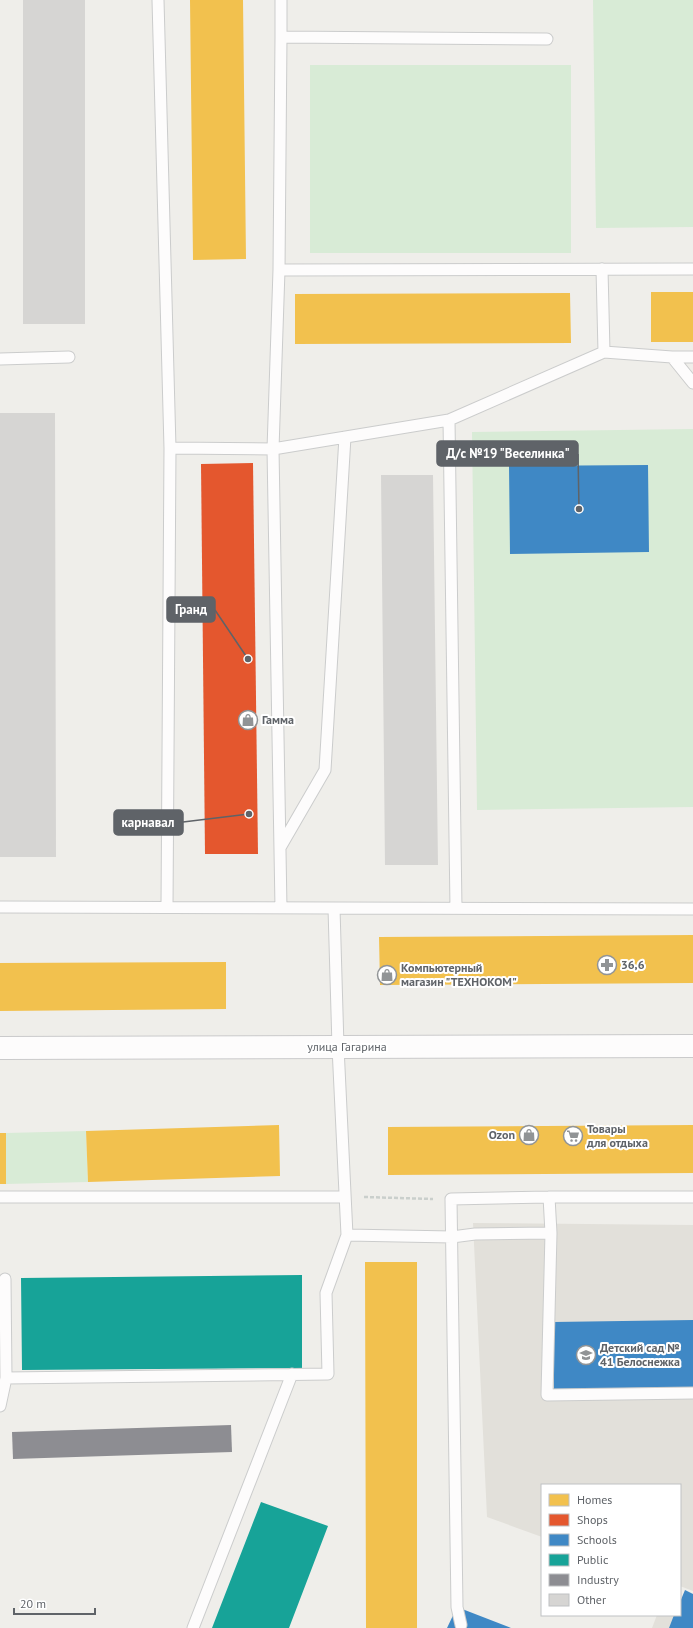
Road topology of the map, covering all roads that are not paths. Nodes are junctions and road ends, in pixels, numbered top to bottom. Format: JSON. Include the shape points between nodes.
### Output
{"nodes":[{"id":1,"x":158,"y":0,"type":"edge"},
{"id":2,"x":281,"y":0,"type":"edge"},
{"id":3,"x":281,"y":37,"type":"junction"},
{"id":4,"x":547,"y":39,"type":"dead end"},
{"id":5,"x":602,"y":269,"type":"junction"},
{"id":6,"x":693,"y":269,"type":"edge"},
{"id":7,"x":279,"y":270,"type":"junction"},
{"id":8,"x":604,"y":352,"type":"junction"},
{"id":9,"x":69,"y":357,"type":"dead end"},
{"id":10,"x":693,"y":357,"type":"edge"},
{"id":11,"x":672,"y":358,"type":"junction"},
{"id":12,"x":0,"y":359,"type":"edge"},
{"id":13,"x":693,"y":383,"type":"edge"},
{"id":14,"x":450,"y":420,"type":"junction"},
{"id":15,"x":345,"y":437,"type":"junction"},
{"id":16,"x":170,"y":448,"type":"junction"},
{"id":17,"x":273,"y":449,"type":"junction"},
{"id":18,"x":280,"y":846,"type":"junction"},
{"id":19,"x":0,"y":907,"type":"edge"},
{"id":20,"x":166,"y":907,"type":"junction"},
{"id":21,"x":282,"y":908,"type":"junction"},
{"id":22,"x":334,"y":908,"type":"junction"},
{"id":23,"x":456,"y":908,"type":"junction"},
{"id":24,"x":693,"y":909,"type":"edge"},
{"id":25,"x":693,"y":1046,"type":"edge"},
{"id":26,"x":338,"y":1047,"type":"junction"},
{"id":27,"x":0,"y":1048,"type":"edge"},
{"id":28,"x":0,"y":1197,"type":"edge"},
{"id":29,"x":344,"y":1197,"type":"junction"},
{"id":30,"x":549,"y":1197,"type":"junction"},
{"id":31,"x":693,"y":1197,"type":"edge"},
{"id":32,"x":551,"y":1233,"type":"junction"},
{"id":33,"x":347,"y":1235,"type":"junction"},
{"id":34,"x":452,"y":1237,"type":"junction"},
{"id":35,"x":5,"y":1278,"type":"dead end"},
{"id":36,"x":292,"y":1374,"type":"junction"},
{"id":37,"x":6,"y":1378,"type":"junction"},
{"id":38,"x":693,"y":1393,"type":"edge"},
{"id":39,"x":0,"y":1406,"type":"edge"},
{"id":40,"x":461,"y":1625,"type":"dead end"},
{"id":41,"x":193,"y":1628,"type":"edge"}],
"edges":[{"from":1,"to":16,"type":"lane"},
{"from":2,"to":3,"type":"lane"},
{"from":3,"to":4,"type":"lane"},
{"from":3,"to":7,"type":"lane"},
{"from":5,"to":6,"type":"lane"},
{"from":5,"to":7,"type":"lane"},
{"from":5,"to":8,"type":"lane"},
{"from":7,"to":17,"type":"lane"},
{"from":8,"to":11,"type":"lane"},
{"from":8,"to":14,"type":"lane"},
{"from":9,"to":12,"type":"lane"},
{"from":10,"to":11,"type":"lane"},
{"from":11,"to":13,"type":"lane"},
{"from":14,"to":15,"type":"lane"},
{"from":14,"to":23,"type":"lane"},
{"from":15,"to":17,"type":"lane"},
{"from":15,"to":18,"type":"lane","via":[[326,770]]},
{"from":16,"to":17,"type":"lane"},
{"from":16,"to":20,"type":"lane"},
{"from":17,"to":18,"type":"lane"},
{"from":18,"to":21,"type":"lane"},
{"from":19,"to":20,"type":"lane"},
{"from":20,"to":21,"type":"lane"},
{"from":21,"to":22,"type":"lane"},
{"from":22,"to":23,"type":"lane"},
{"from":22,"to":26,"type":"lane"},
{"from":23,"to":24,"type":"lane"},
{"from":25,"to":26,"type":"street","name":"улица Гагарина"},
{"from":26,"to":27,"type":"street","name":"улица Гагарина"},
{"from":26,"to":29,"type":"lane"},
{"from":28,"to":29,"type":"lane"},
{"from":29,"to":33,"type":"lane"},
{"from":30,"to":31,"type":"lane"},
{"from":30,"to":32,"type":"lane"},
{"from":30,"to":34,"type":"lane","via":[[451,1199]]},
{"from":32,"to":34,"type":"lane","via":[[475,1234]]},
{"from":32,"to":38,"type":"lane","via":[[547,1395]]},
{"from":33,"to":34,"type":"lane"},
{"from":33,"to":36,"type":"lane","via":[[326,1293],[328,1374]]},
{"from":34,"to":40,"type":"lane","via":[[457,1607]]},
{"from":35,"to":37,"type":"lane"},
{"from":36,"to":37,"type":"lane"},
{"from":36,"to":41,"type":"lane"},
{"from":37,"to":39,"type":"lane"}]}
